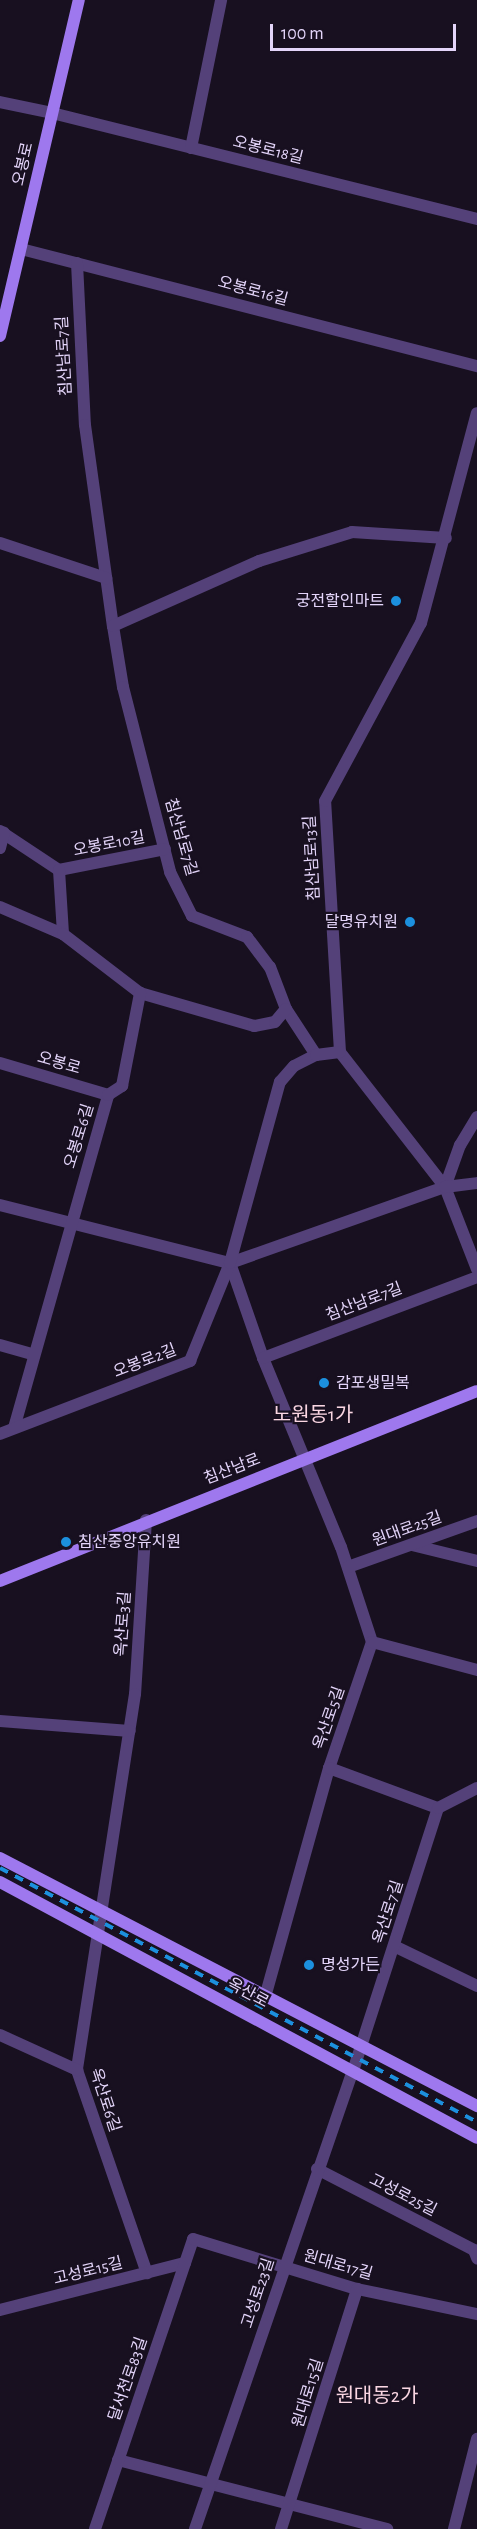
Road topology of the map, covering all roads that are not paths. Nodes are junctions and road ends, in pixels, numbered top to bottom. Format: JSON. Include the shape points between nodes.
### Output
{"nodes":[{"id":1,"x":79,"y":0,"type":"edge"},
{"id":2,"x":221,"y":0,"type":"edge"},
{"id":3,"x":0,"y":102,"type":"edge"},
{"id":4,"x":52,"y":113,"type":"junction"},
{"id":5,"x":190,"y":148,"type":"junction"},
{"id":6,"x":477,"y":219,"type":"edge"},
{"id":7,"x":21,"y":249,"type":"junction"},
{"id":8,"x":77,"y":263,"type":"junction"},
{"id":9,"x":0,"y":336,"type":"edge"},
{"id":10,"x":477,"y":366,"type":"edge"},
{"id":11,"x":477,"y":413,"type":"edge"},
{"id":12,"x":446,"y":538,"type":"junction"},
{"id":13,"x":0,"y":543,"type":"edge"},
{"id":14,"x":106,"y":578,"type":"junction"},
{"id":15,"x":112,"y":626,"type":"junction"},
{"id":16,"x":2,"y":832,"type":"edge"},
{"id":17,"x":0,"y":848,"type":"edge"},
{"id":18,"x":165,"y":849,"type":"junction"},
{"id":19,"x":59,"y":870,"type":"junction"},
{"id":20,"x":0,"y":907,"type":"edge"},
{"id":21,"x":63,"y":934,"type":"junction"},
{"id":22,"x":140,"y":993,"type":"junction"},
{"id":23,"x":286,"y":1009,"type":"junction"},
{"id":24,"x":340,"y":1052,"type":"junction"},
{"id":25,"x":316,"y":1055,"type":"junction"},
{"id":26,"x":0,"y":1063,"type":"edge"},
{"id":27,"x":108,"y":1095,"type":"junction"},
{"id":28,"x":477,"y":1117,"type":"edge"},
{"id":29,"x":477,"y":1183,"type":"edge"},
{"id":30,"x":446,"y":1187,"type":"junction"},
{"id":31,"x":0,"y":1205,"type":"edge"},
{"id":32,"x":69,"y":1225,"type":"junction"},
{"id":33,"x":230,"y":1263,"type":"junction"},
{"id":34,"x":477,"y":1269,"type":"edge"},
{"id":35,"x":477,"y":1277,"type":"edge"},
{"id":36,"x":0,"y":1345,"type":"edge"},
{"id":37,"x":32,"y":1354,"type":"junction"},
{"id":38,"x":262,"y":1358,"type":"junction"},
{"id":39,"x":477,"y":1391,"type":"edge"},
{"id":40,"x":14,"y":1428,"type":"junction"},
{"id":41,"x":0,"y":1434,"type":"edge"},
{"id":42,"x":306,"y":1458,"type":"junction"},
{"id":43,"x":146,"y":1520,"type":"junction"},
{"id":44,"x":477,"y":1521,"type":"edge"},
{"id":45,"x":410,"y":1545,"type":"junction"},
{"id":46,"x":477,"y":1561,"type":"edge"},
{"id":47,"x":348,"y":1567,"type":"junction"},
{"id":48,"x":0,"y":1581,"type":"edge"},
{"id":49,"x":372,"y":1642,"type":"junction"},
{"id":50,"x":477,"y":1670,"type":"edge"},
{"id":51,"x":0,"y":1721,"type":"edge"},
{"id":52,"x":130,"y":1731,"type":"junction"},
{"id":53,"x":329,"y":1768,"type":"junction"},
{"id":54,"x":477,"y":1788,"type":"edge"},
{"id":55,"x":438,"y":1808,"type":"junction"},
{"id":56,"x":0,"y":1858,"type":"edge"},
{"id":57,"x":0,"y":1882,"type":"edge"},
{"id":58,"x":102,"y":1912,"type":"junction"},
{"id":59,"x":98,"y":1932,"type":"junction"},
{"id":60,"x":394,"y":1946,"type":"junction"},
{"id":61,"x":477,"y":1986,"type":"edge"},
{"id":62,"x":266,"y":1993,"type":"junction"},
{"id":63,"x":0,"y":2035,"type":"edge"},
{"id":64,"x":362,"y":2044,"type":"junction"},
{"id":65,"x":354,"y":2068,"type":"junction"},
{"id":66,"x":76,"y":2070,"type":"junction"},
{"id":67,"x":477,"y":2106,"type":"edge"},
{"id":68,"x":477,"y":2138,"type":"edge"},
{"id":69,"x":317,"y":2169,"type":"junction"},
{"id":70,"x":193,"y":2239,"type":"joint"},
{"id":71,"x":476,"y":2250,"type":"edge"},
{"id":72,"x":185,"y":2263,"type":"junction"},
{"id":73,"x":284,"y":2266,"type":"junction"},
{"id":74,"x":147,"y":2273,"type":"junction"},
{"id":75,"x":357,"y":2289,"type":"junction"},
{"id":76,"x":0,"y":2310,"type":"edge"},
{"id":77,"x":477,"y":2314,"type":"edge"},
{"id":78,"x":477,"y":2439,"type":"edge"},
{"id":79,"x":118,"y":2460,"type":"junction"},
{"id":80,"x":213,"y":2486,"type":"junction"},
{"id":81,"x":289,"y":2507,"type":"junction"},
{"id":82,"x":95,"y":2529,"type":"edge"},
{"id":83,"x":195,"y":2529,"type":"edge"},
{"id":84,"x":281,"y":2529,"type":"edge"},
{"id":85,"x":387,"y":2529,"type":"edge"},
{"id":86,"x":454,"y":2529,"type":"edge"}],
"edges":[{"from":1,"to":4,"type":"main road","name":"오봉로"},
{"from":2,"to":5,"type":"street"},
{"from":3,"to":4,"type":"street","name":"오봉로18길"},
{"from":4,"to":5,"type":"street","name":"오봉로18길"},
{"from":4,"to":7,"type":"main road","name":"오봉로"},
{"from":5,"to":6,"type":"street","name":"오봉로18길"},
{"from":7,"to":8,"type":"street","name":"오봉로16길"},
{"from":7,"to":9,"type":"main road","name":"오봉로"},
{"from":8,"to":10,"type":"street","name":"오봉로16길"},
{"from":8,"to":14,"type":"street","name":"침산남로7길","via":[[85,425]]},
{"from":11,"to":12,"type":"street","name":"침산남로13길"},
{"from":12,"to":15,"type":"street","via":[[352,532],[260,561]]},
{"from":12,"to":24,"type":"street","name":"침산남로13길","via":[[421,623],[325,801]]},
{"from":13,"to":14,"type":"street"},
{"from":14,"to":15,"type":"street","name":"침산남로7길"},
{"from":15,"to":18,"type":"street","name":"침산남로7길","via":[[123,687]]},
{"from":16,"to":17,"type":"street","name":"오봉로10길"},
{"from":16,"to":19,"type":"street","name":"오봉로10길"},
{"from":18,"to":19,"type":"street","name":"오봉로10길"},
{"from":18,"to":23,"type":"street","name":"침산남로7길","via":[[170,872],[192,916],[247,937],[270,967]]},
{"from":19,"to":21,"type":"street","name":"오봉로10길"},
{"from":20,"to":21,"type":"street"},
{"from":21,"to":22,"type":"street"},
{"from":22,"to":23,"type":"street","via":[[254,1026],[275,1022]]},
{"from":22,"to":27,"type":"street","name":"오봉로6길","via":[[122,1086]]},
{"from":23,"to":25,"type":"street","name":"침산남로7길"},
{"from":24,"to":25,"type":"street"},
{"from":24,"to":30,"type":"street"},
{"from":25,"to":33,"type":"street","via":[[294,1066],[280,1082]]},
{"from":26,"to":27,"type":"street","name":"오봉로"},
{"from":27,"to":32,"type":"street","name":"오봉로6길"},
{"from":28,"to":30,"type":"street","via":[[460,1145]]},
{"from":29,"to":30,"type":"street"},
{"from":30,"to":33,"type":"street"},
{"from":30,"to":34,"type":"street"},
{"from":31,"to":32,"type":"street"},
{"from":32,"to":33,"type":"street"},
{"from":32,"to":37,"type":"street"},
{"from":33,"to":38,"type":"street"},
{"from":33,"to":40,"type":"street","name":"오봉로2길","via":[[190,1361]]},
{"from":35,"to":38,"type":"street","name":"침산남로7길"},
{"from":36,"to":37,"type":"street"},
{"from":37,"to":40,"type":"street"},
{"from":38,"to":42,"type":"street"},
{"from":39,"to":42,"type":"main road","name":"침산남로"},
{"from":40,"to":41,"type":"street","name":"오봉로2길"},
{"from":42,"to":43,"type":"main road","name":"침산남로"},
{"from":42,"to":47,"type":"street"},
{"from":43,"to":48,"type":"main road","name":"침산남로"},
{"from":43,"to":52,"type":"street","name":"옥산로3길"},
{"from":44,"to":45,"type":"street","name":"원대로25길"},
{"from":45,"to":46,"type":"street"},
{"from":45,"to":47,"type":"street","name":"원대로25길"},
{"from":47,"to":49,"type":"street"},
{"from":49,"to":50,"type":"street"},
{"from":49,"to":53,"type":"street","name":"옥산로5길"},
{"from":51,"to":52,"type":"street"},
{"from":52,"to":58,"type":"street","name":"옥산로3길"},
{"from":53,"to":55,"type":"street"},
{"from":53,"to":62,"type":"street","name":"옥산로5길"},
{"from":54,"to":55,"type":"street"},
{"from":55,"to":60,"type":"street","name":"옥산로7길"},
{"from":56,"to":58,"type":"main road"},
{"from":57,"to":59,"type":"main road","name":"옥산로"},
{"from":58,"to":59,"type":"street","name":"옥산로3길"},
{"from":58,"to":62,"type":"main road"},
{"from":59,"to":65,"type":"main road","name":"옥산로"},
{"from":59,"to":66,"type":"street","name":"옥산로6길"},
{"from":60,"to":61,"type":"street"},
{"from":60,"to":64,"type":"street","name":"옥산로7길"},
{"from":62,"to":64,"type":"main road"},
{"from":63,"to":66,"type":"street"},
{"from":64,"to":65,"type":"street","name":"옥산로7길"},
{"from":64,"to":67,"type":"main road"},
{"from":65,"to":68,"type":"main road","name":"옥산로"},
{"from":65,"to":69,"type":"street","name":"고성로23길"},
{"from":66,"to":74,"type":"street","name":"옥산로6길"},
{"from":69,"to":71,"type":"street","name":"고성로25길"},
{"from":69,"to":73,"type":"street","name":"고성로23길"},
{"from":70,"to":72,"type":"street","name":"달서천로83길"},
{"from":70,"to":73,"type":"street","name":"원대로17길"},
{"from":72,"to":74,"type":"street","name":"고성로15길"},
{"from":72,"to":79,"type":"street","name":"달서천로83길"},
{"from":73,"to":75,"type":"street","name":"원대로17길"},
{"from":73,"to":80,"type":"street","name":"고성로23길"},
{"from":74,"to":76,"type":"street","name":"고성로15길"},
{"from":75,"to":77,"type":"street","name":"원대로17길"},
{"from":75,"to":81,"type":"street","name":"원대로15길"},
{"from":78,"to":86,"type":"street"},
{"from":79,"to":80,"type":"street"},
{"from":79,"to":82,"type":"street","name":"달서천로83길"},
{"from":80,"to":81,"type":"street"},
{"from":80,"to":83,"type":"street","name":"고성로23길"},
{"from":81,"to":84,"type":"street","name":"원대로15길"},
{"from":81,"to":85,"type":"street"}]}
